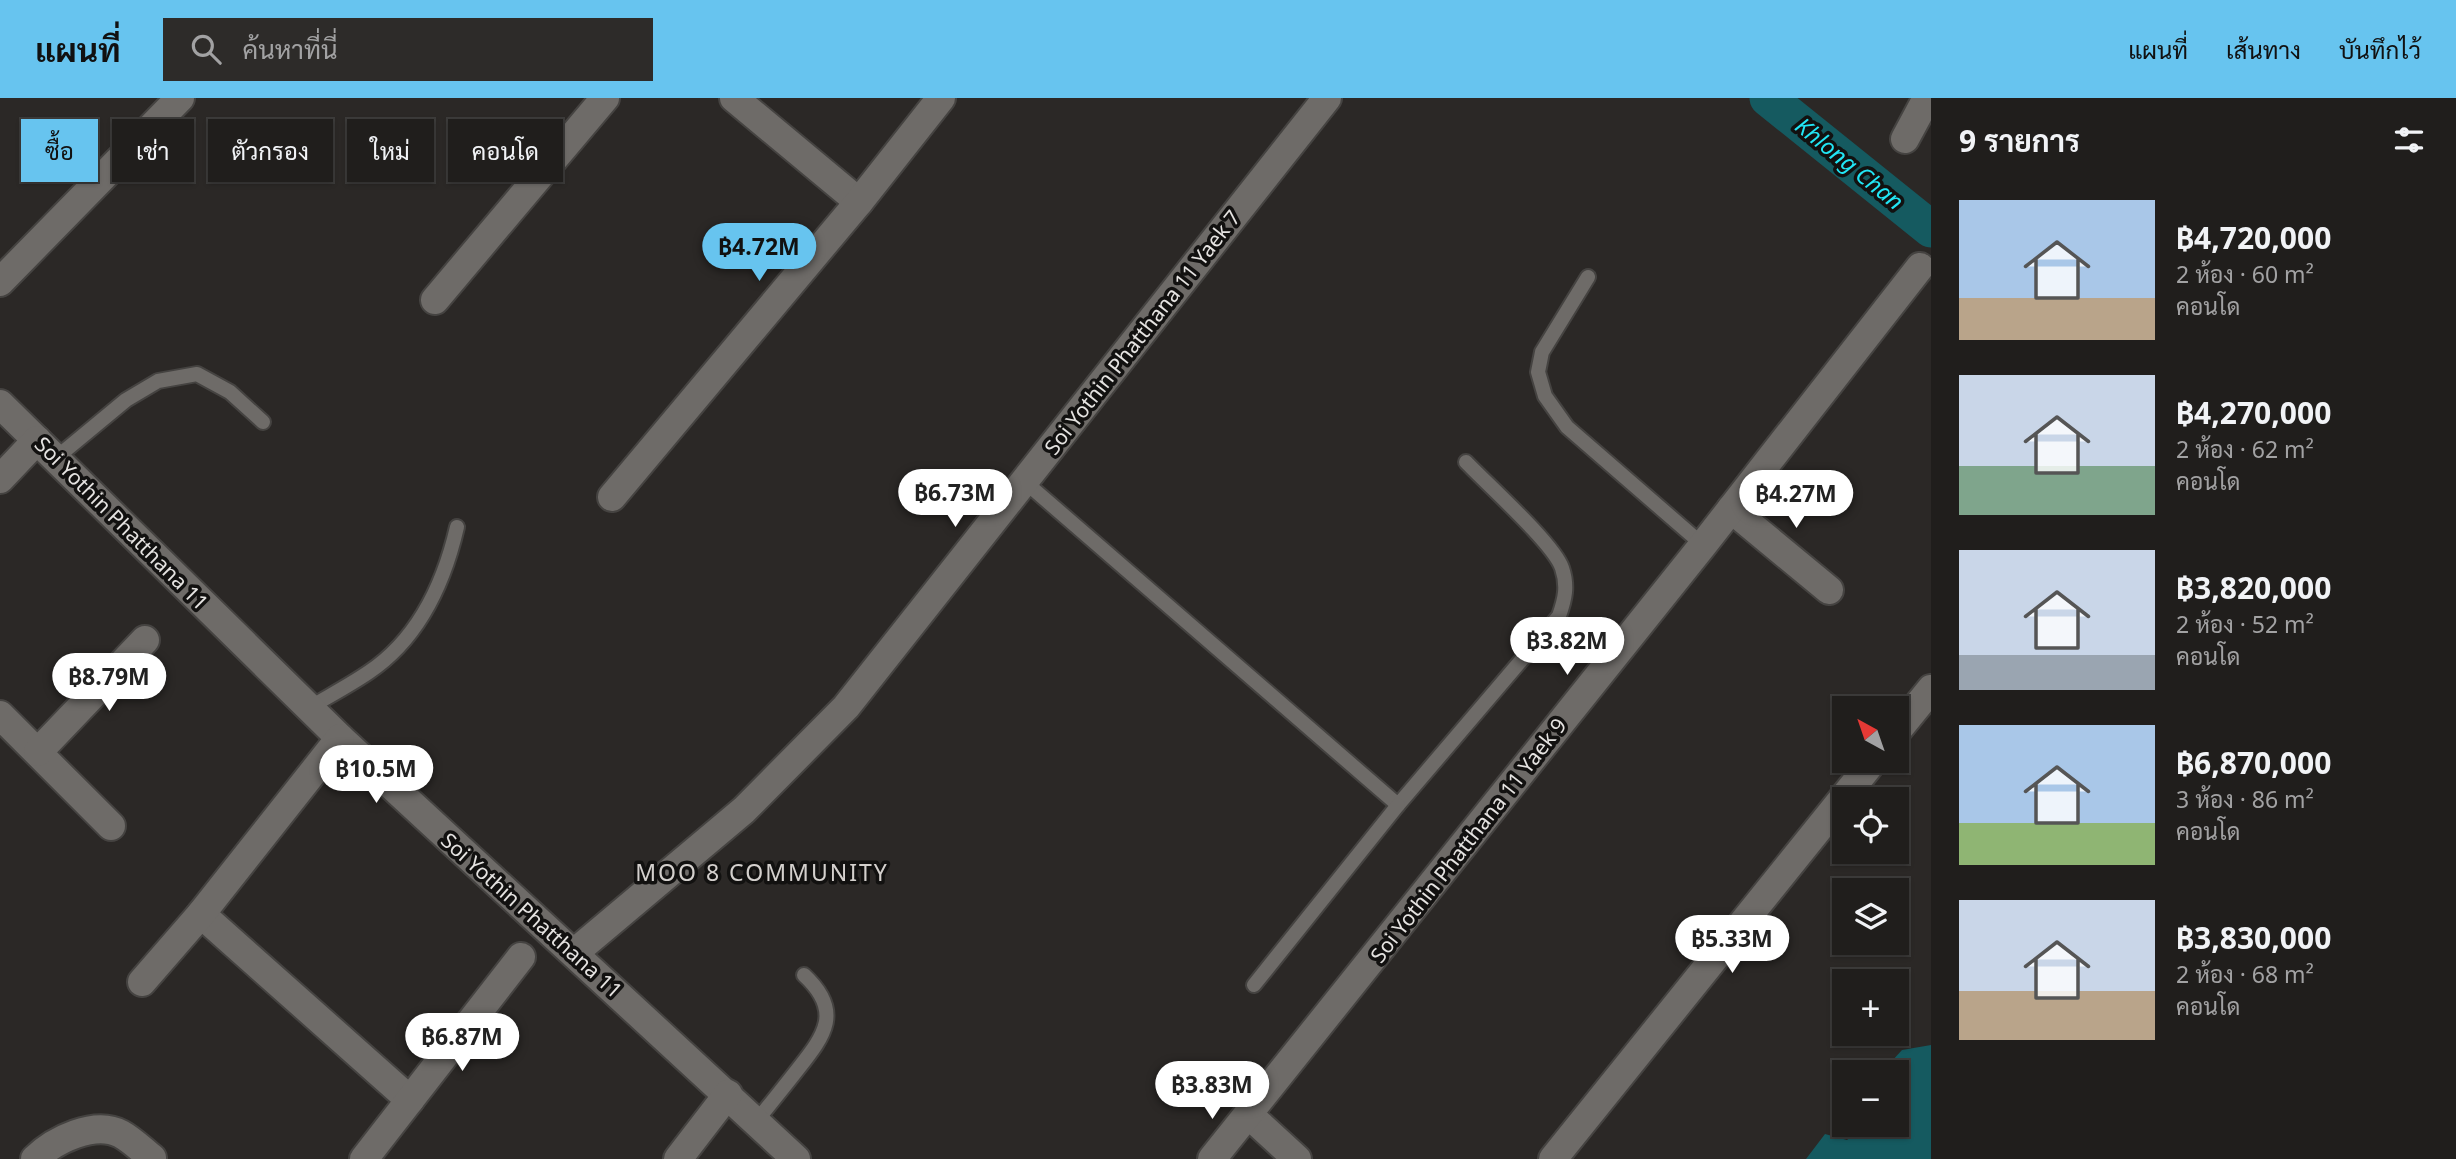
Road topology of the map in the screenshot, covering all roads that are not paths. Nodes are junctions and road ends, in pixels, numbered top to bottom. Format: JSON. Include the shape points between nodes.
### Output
{"nodes":[{"id":1,"x":180,"y":98,"type":"edge"},
{"id":2,"x":605,"y":98,"type":"edge"},
{"id":3,"x":734,"y":98,"type":"edge"},
{"id":4,"x":941,"y":98,"type":"edge"},
{"id":5,"x":1327,"y":98,"type":"edge"},
{"id":6,"x":1927,"y":98,"type":"edge"},
{"id":7,"x":1905,"y":139,"type":"dead end"},
{"id":8,"x":859,"y":202,"type":"junction"},
{"id":9,"x":1920,"y":267,"type":"dead end"},
{"id":10,"x":1588,"y":277,"type":"dead end"},
{"id":11,"x":0,"y":282,"type":"edge"},
{"id":12,"x":435,"y":300,"type":"dead end"},
{"id":13,"x":0,"y":404,"type":"edge"},
{"id":14,"x":262,"y":422,"type":"dead end"},
{"id":15,"x":47,"y":449,"type":"junction"},
{"id":16,"x":1466,"y":462,"type":"dead end"},
{"id":17,"x":0,"y":479,"type":"edge"},
{"id":18,"x":1024,"y":481,"type":"junction"},
{"id":19,"x":612,"y":497,"type":"dead end"},
{"id":20,"x":1731,"y":509,"type":"junction"},
{"id":21,"x":457,"y":527,"type":"dead end"},
{"id":22,"x":1703,"y":545,"type":"junction"},
{"id":23,"x":1829,"y":590,"type":"dead end"},
{"id":24,"x":145,"y":640,"type":"dead end"},
{"id":25,"x":1931,"y":689,"type":"edge"},
{"id":26,"x":309,"y":708,"type":"junction"},
{"id":27,"x":0,"y":715,"type":"edge"},
{"id":28,"x":1909,"y":716,"type":"edge"},
{"id":29,"x":340,"y":738,"type":"junction"},
{"id":30,"x":38,"y":752,"type":"junction"},
{"id":31,"x":1863,"y":774,"type":"edge"},
{"id":32,"x":1398,"y":805,"type":"junction"},
{"id":33,"x":111,"y":826,"type":"dead end"},
{"id":34,"x":201,"y":914,"type":"junction"},
{"id":35,"x":575,"y":953,"type":"junction"},
{"id":36,"x":521,"y":957,"type":"dead end"},
{"id":37,"x":804,"y":975,"type":"dead end"},
{"id":38,"x":142,"y":982,"type":"dead end"},
{"id":39,"x":1254,"y":985,"type":"dead end"},
{"id":40,"x":728,"y":1094,"type":"junction"},
{"id":41,"x":410,"y":1100,"type":"junction"},
{"id":42,"x":1249,"y":1115,"type":"junction"},
{"id":43,"x":756,"y":1122,"type":"junction"},
{"id":44,"x":152,"y":1158,"type":"edge"},
{"id":45,"x":35,"y":1159,"type":"edge"},
{"id":46,"x":364,"y":1159,"type":"edge"},
{"id":47,"x":678,"y":1159,"type":"edge"},
{"id":48,"x":796,"y":1159,"type":"edge"},
{"id":49,"x":1212,"y":1159,"type":"edge"},
{"id":50,"x":1297,"y":1159,"type":"edge"},
{"id":51,"x":1553,"y":1159,"type":"edge"}],
"edges":[{"from":1,"to":11,"type":"street"},
{"from":2,"to":12,"type":"street"},
{"from":3,"to":8,"type":"street"},
{"from":4,"to":8,"type":"street"},
{"from":5,"to":18,"type":"street","name":"Soi Yothin Phatthana 11 Yaek 7"},
{"from":6,"to":7,"type":"street"},
{"from":8,"to":19,"type":"street"},
{"from":9,"to":20,"type":"street","name":"Soi Yothin Phatthana 11 Yaek 9"},
{"from":10,"to":22,"type":"lane","via":[[1542,352],[1538,372],[1545,396],[1567,427]]},
{"from":13,"to":15,"type":"street","name":"Soi Yothin Phatthana 11"},
{"from":14,"to":15,"type":"lane","via":[[230,393],[197,374],[158,381]]},
{"from":15,"to":17,"type":"street"},
{"from":15,"to":26,"type":"street","name":"Soi Yothin Phatthana 11"},
{"from":16,"to":32,"type":"lane","via":[[1544,542],[1562,566],[1567,594],[1559,616]]},
{"from":18,"to":32,"type":"lane"},
{"from":18,"to":35,"type":"street","name":"Soi Yothin Phatthana 11 Yaek 7","via":[[846,706],[803,752],[744,810]]},
{"from":20,"to":22,"type":"street","name":"Soi Yothin Phatthana 11 Yaek 9"},
{"from":20,"to":23,"type":"street"},
{"from":21,"to":26,"type":"lane","via":[[449,561],[426,610],[400,646],[371,671]]},
{"from":22,"to":42,"type":"street","name":"Soi Yothin Phatthana 11 Yaek 9"},
{"from":24,"to":30,"type":"street"},
{"from":25,"to":28,"type":"street"},
{"from":26,"to":29,"type":"street","name":"Soi Yothin Phatthana 11"},
{"from":27,"to":30,"type":"street"},
{"from":29,"to":34,"type":"street"},
{"from":29,"to":35,"type":"street","name":"Soi Yothin Phatthana 11"},
{"from":30,"to":33,"type":"street"},
{"from":31,"to":51,"type":"street"},
{"from":32,"to":39,"type":"lane"},
{"from":34,"to":38,"type":"street"},
{"from":34,"to":41,"type":"street"},
{"from":35,"to":40,"type":"street","name":"Soi Yothin Phatthana 11"},
{"from":36,"to":41,"type":"street"},
{"from":37,"to":43,"type":"lane","via":[[825,999],[823,1037]]},
{"from":40,"to":43,"type":"street","name":"Soi Yothin Phatthana 11"},
{"from":40,"to":47,"type":"street"},
{"from":41,"to":46,"type":"street"},
{"from":42,"to":49,"type":"street"},
{"from":42,"to":50,"type":"street"},
{"from":43,"to":48,"type":"street","name":"Soi Yothin Phatthana 11"},
{"from":44,"to":45,"type":"street","via":[[120,1133],[96,1128]]}]}
